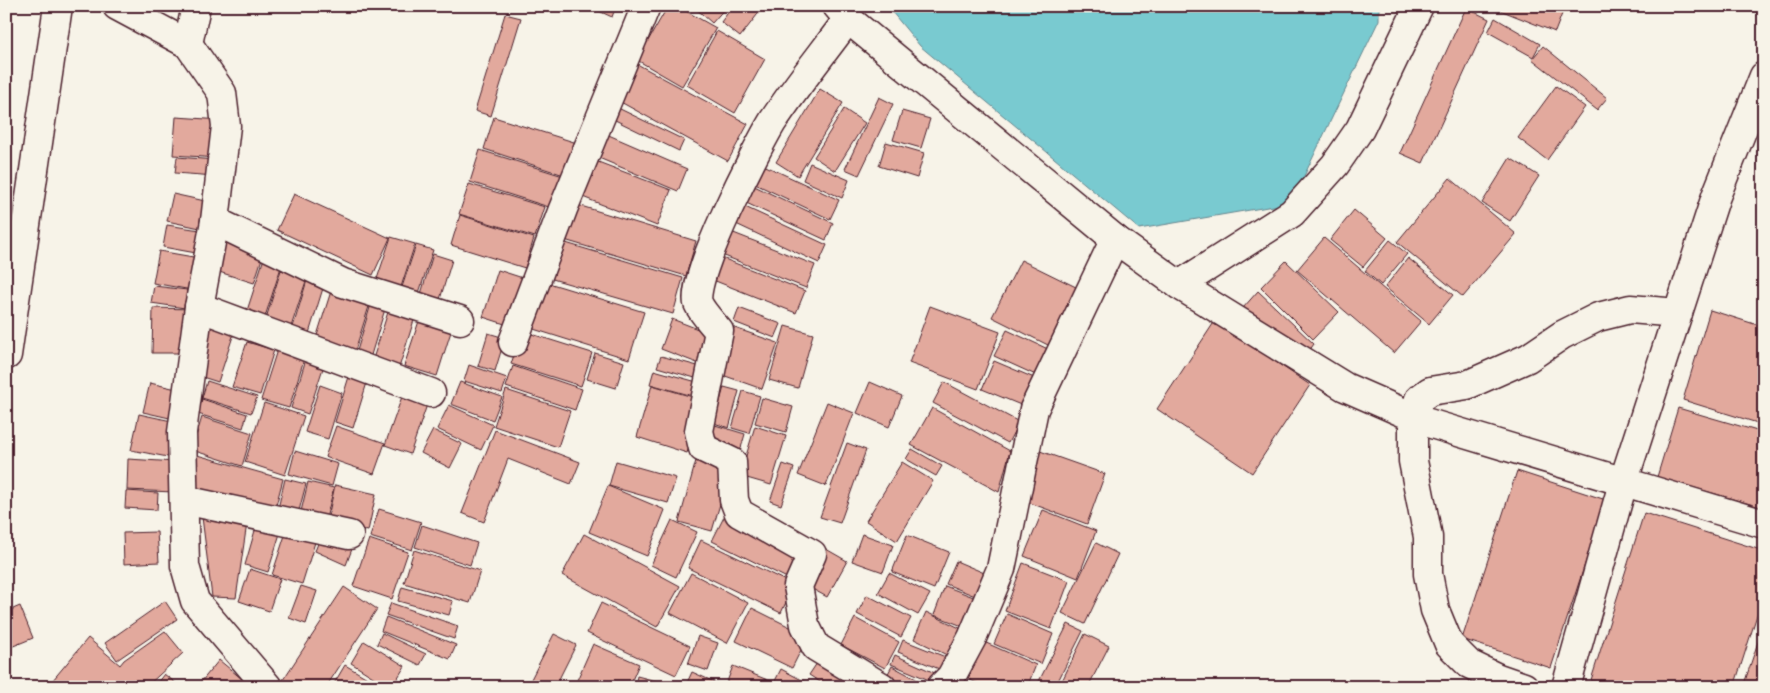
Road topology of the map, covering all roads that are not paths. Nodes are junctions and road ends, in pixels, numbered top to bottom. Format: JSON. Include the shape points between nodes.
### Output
{"nodes":[{"id":1,"x":58,"y":6,"type":"edge"},
{"id":2,"x":117,"y":6,"type":"edge"},
{"id":3,"x":196,"y":6,"type":"edge"},
{"id":4,"x":646,"y":6,"type":"edge"},
{"id":5,"x":1419,"y":6,"type":"edge"},
{"id":6,"x":842,"y":13,"type":"edge"},
{"id":7,"x":188,"y":44,"type":"junction"},
{"id":8,"x":1764,"y":76,"type":"edge"},
{"id":9,"x":214,"y":221,"type":"junction"},
{"id":10,"x":1116,"y":239,"type":"junction"},
{"id":11,"x":1179,"y":285,"type":"junction"},
{"id":12,"x":199,"y":307,"type":"junction"},
{"id":13,"x":1678,"y":313,"type":"junction"},
{"id":14,"x":460,"y":320,"type":"dead end"},
{"id":15,"x":513,"y":342,"type":"dead end"},
{"id":16,"x":8,"y":355,"type":"dead end"},
{"id":17,"x":431,"y":393,"type":"dead end"},
{"id":18,"x":1413,"y":418,"type":"junction"},
{"id":19,"x":1623,"y":483,"type":"junction"},
{"id":20,"x":184,"y":500,"type":"junction"},
{"id":21,"x":1764,"y":524,"type":"edge"},
{"id":22,"x":348,"y":535,"type":"dead end"},
{"id":23,"x":268,"y":687,"type":"edge"},
{"id":24,"x":882,"y":687,"type":"edge"},
{"id":25,"x":941,"y":687,"type":"edge"},
{"id":26,"x":1524,"y":687,"type":"edge"},
{"id":27,"x":1566,"y":687,"type":"edge"}],
"edges":[{"from":1,"to":16,"type":"street"},
{"from":2,"to":7,"type":"street"},
{"from":3,"to":7,"type":"street"},
{"from":4,"to":15,"type":"street"},
{"from":5,"to":11,"type":"street","via":[[1360,129],[1335,165],[1292,213]]},
{"from":6,"to":10,"type":"street"},
{"from":6,"to":24,"type":"street","via":[[773,121],[729,206],[708,257],[698,291],[698,303],[719,331],[699,431],[703,448],[732,462],[734,500],[739,513],[812,554],[798,586],[805,625],[816,647]]},
{"from":7,"to":9,"type":"street","via":[[222,93],[226,126]]},
{"from":8,"to":13,"type":"street","via":[[1716,196]]},
{"from":9,"to":12,"type":"street"},
{"from":9,"to":14,"type":"street","via":[[343,283]]},
{"from":10,"to":11,"type":"street"},
{"from":10,"to":25,"type":"street","via":[[1034,409],[1001,569],[972,638],[951,677]]},
{"from":11,"to":18,"type":"street","via":[[1345,386]]},
{"from":12,"to":17,"type":"street"},
{"from":12,"to":20,"type":"street","via":[[182,432]]},
{"from":13,"to":18,"type":"street","via":[[1630,309],[1598,317],[1562,335],[1528,358],[1467,385],[1430,391],[1419,400]]},
{"from":13,"to":19,"type":"street"},
{"from":18,"to":19,"type":"street"},
{"from":18,"to":26,"type":"street","via":[[1413,461],[1428,537],[1428,574],[1435,610],[1449,644],[1469,664]]},
{"from":19,"to":21,"type":"street"},
{"from":19,"to":27,"type":"street"},
{"from":20,"to":22,"type":"street"},
{"from":20,"to":23,"type":"street","via":[[185,566],[195,601]]}]}
